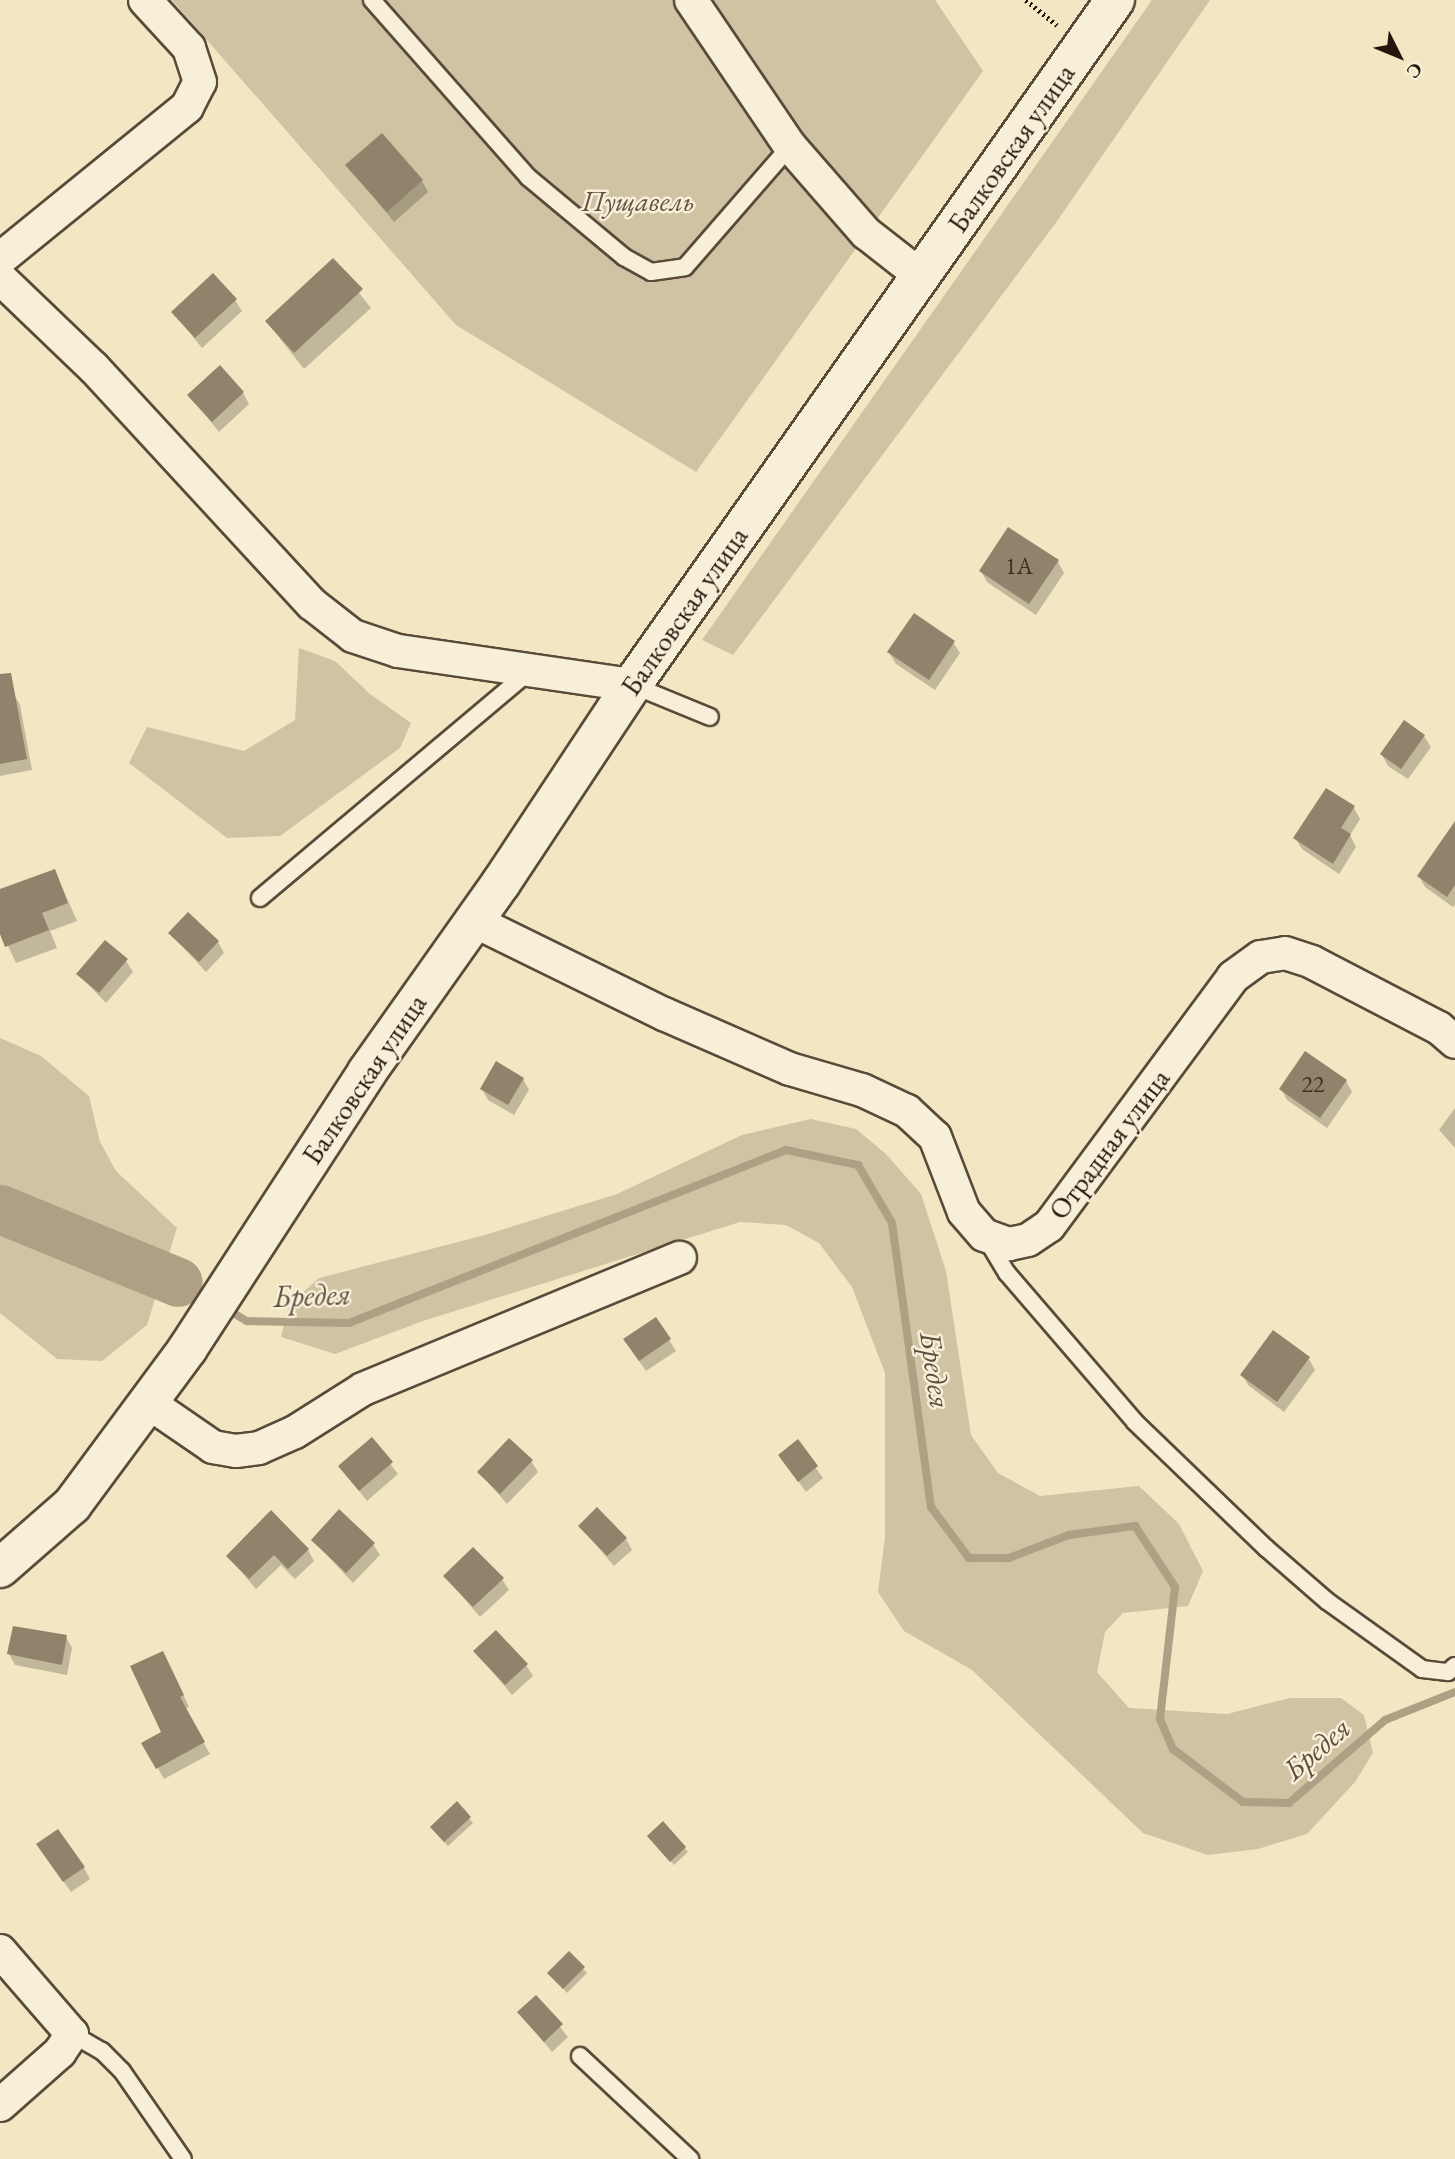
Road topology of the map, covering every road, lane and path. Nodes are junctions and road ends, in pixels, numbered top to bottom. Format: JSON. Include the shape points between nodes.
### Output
{"nodes":[{"id":1,"x":145,"y":0,"type":"edge"},
{"id":2,"x":372,"y":0,"type":"edge"},
{"id":3,"x":691,"y":0,"type":"edge"},
{"id":4,"x":1026,"y":0,"type":"edge"},
{"id":5,"x":1115,"y":0,"type":"edge"},
{"id":6,"x":1083,"y":45,"type":"junction"},
{"id":7,"x":790,"y":146,"type":"junction"},
{"id":8,"x":1,"y":276,"type":"edge"},
{"id":9,"x":920,"y":276,"type":"junction"},
{"id":10,"x":530,"y":670,"type":"junction"},
{"id":11,"x":632,"y":685,"type":"junction"},
{"id":12,"x":710,"y":717,"type":"dead end"},
{"id":13,"x":260,"y":898,"type":"dead end"},
{"id":14,"x":474,"y":921,"type":"junction"},
{"id":15,"x":1455,"y":1042,"type":"edge"},
{"id":16,"x":984,"y":1236,"type":"junction"},
{"id":17,"x":680,"y":1258,"type":"dead end"},
{"id":18,"x":149,"y":1403,"type":"junction"},
{"id":19,"x":0,"y":1568,"type":"edge"},
{"id":20,"x":1455,"y":1666,"type":"edge"},
{"id":21,"x":0,"y":1951,"type":"edge"},
{"id":22,"x":72,"y":2034,"type":"junction"},
{"id":23,"x":580,"y":2056,"type":"dead end"},
{"id":24,"x":0,"y":2105,"type":"edge"},
{"id":25,"x":183,"y":2159,"type":"edge"},
{"id":26,"x":690,"y":2159,"type":"edge"}],
"edges":[{"from":1,"to":8,"type":"street","via":[[189,48],[200,82],[187,107]]},
{"from":2,"to":7,"type":"lane","via":[[528,177],[624,257],[650,272],[685,267]]},
{"from":3,"to":7,"type":"street"},
{"from":4,"to":6,"type":"path"},
{"from":5,"to":6,"type":"main road","name":"Балковская улица"},
{"from":6,"to":9,"type":"main road","name":"Балковская улица"},
{"from":7,"to":9,"type":"street","via":[[866,233]]},
{"from":8,"to":10,"type":"street","via":[[94,368],[312,604],[353,636],[398,651]]},
{"from":9,"to":11,"type":"main road","name":"Балковская улица"},
{"from":10,"to":11,"type":"street"},
{"from":10,"to":13,"type":"lane"},
{"from":11,"to":12,"type":"lane"},
{"from":11,"to":14,"type":"main road","name":"Балковская улица"},
{"from":14,"to":16,"type":"street","via":[[664,1014],[790,1069],[862,1090],[907,1111],[935,1137],[964,1212]]},
{"from":14,"to":18,"type":"main road","name":"Балковская улица"},
{"from":15,"to":16,"type":"street","name":"Отрадная улица","via":[[1439,1028],[1311,962],[1285,953],[1261,957],[1233,977],[1049,1226],[1028,1240],[1009,1244]]},
{"from":16,"to":20,"type":"lane","via":[[1007,1273],[1135,1422],[1266,1548],[1327,1601],[1422,1669],[1448,1672]]},
{"from":17,"to":18,"type":"street","via":[[363,1389],[295,1432],[259,1448],[213,1447]]},
{"from":18,"to":19,"type":"main road","name":"Балковская улица","via":[[72,1505]]},
{"from":21,"to":22,"type":"street"},
{"from":22,"to":24,"type":"street","via":[[60,2052]]},
{"from":22,"to":25,"type":"lane","via":[[102,2051],[122,2071]]},
{"from":23,"to":26,"type":"lane"}]}
